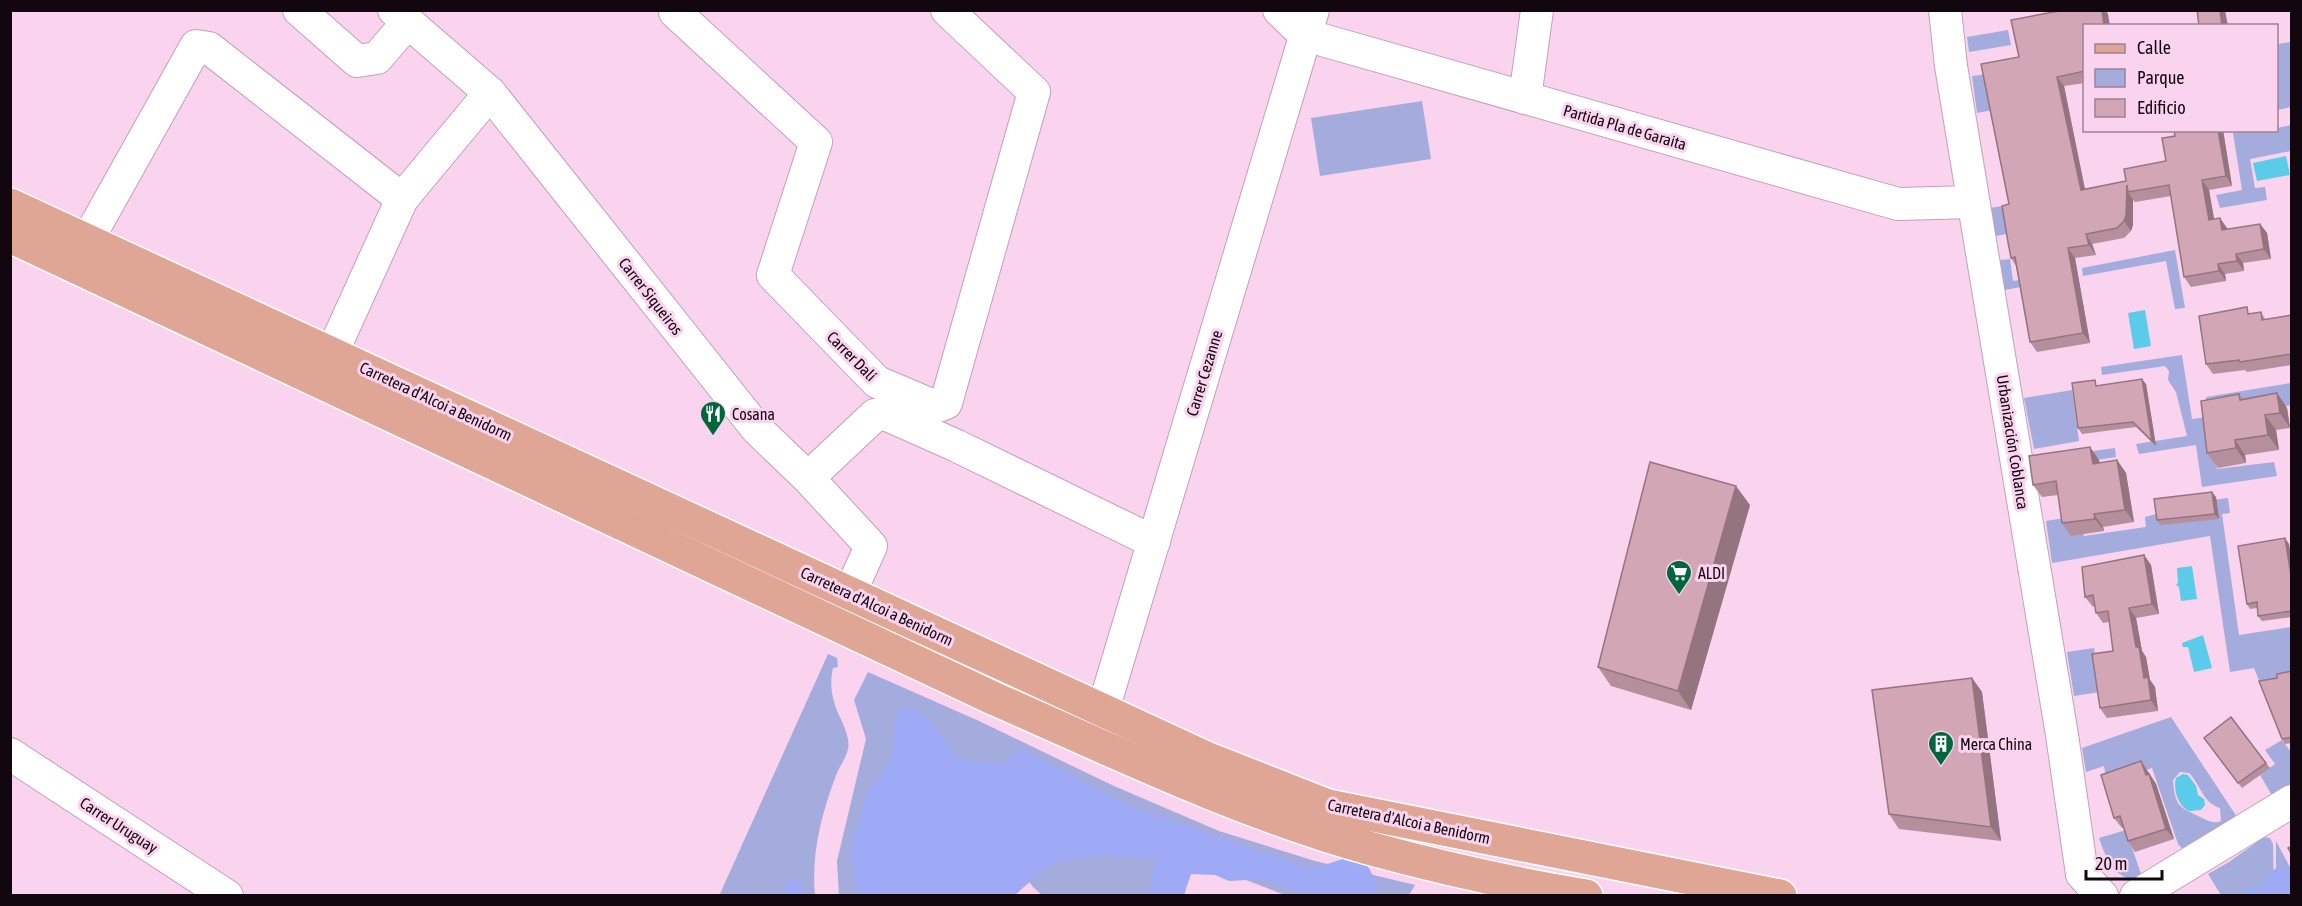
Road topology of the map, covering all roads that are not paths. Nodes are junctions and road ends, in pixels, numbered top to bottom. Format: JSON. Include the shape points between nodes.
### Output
{"nodes":[{"id":1,"x":299,"y":10,"type":"edge"},
{"id":2,"x":676,"y":10,"type":"edge"},
{"id":3,"x":946,"y":10,"type":"edge"},
{"id":4,"x":1279,"y":10,"type":"edge"},
{"id":5,"x":1537,"y":10,"type":"edge"},
{"id":6,"x":1945,"y":10,"type":"edge"},
{"id":7,"x":401,"y":16,"type":"edge"},
{"id":8,"x":1309,"y":23,"type":"edge"},
{"id":9,"x":490,"y":93,"type":"junction"},
{"id":10,"x":1525,"y":98,"type":"junction"},
{"id":11,"x":402,"y":200,"type":"junction"},
{"id":12,"x":1973,"y":202,"type":"junction"},
{"id":13,"x":10,"y":205,"type":"edge"},
{"id":14,"x":10,"y":236,"type":"edge"},
{"id":15,"x":87,"y":241,"type":"junction"},
{"id":16,"x":332,"y":353,"type":"junction"},
{"id":17,"x":808,"y":478,"type":"junction"},
{"id":18,"x":1154,"y":542,"type":"junction"},
{"id":19,"x":850,"y":593,"type":"junction"},
{"id":20,"x":1103,"y":710,"type":"junction"},
{"id":21,"x":10,"y":754,"type":"edge"},
{"id":22,"x":2292,"y":801,"type":"edge"},
{"id":23,"x":2085,"y":888,"type":"edge"},
{"id":24,"x":227,"y":896,"type":"edge"},
{"id":25,"x":1586,"y":896,"type":"edge"},
{"id":26,"x":1780,"y":896,"type":"edge"},
{"id":27,"x":2136,"y":896,"type":"edge"}],
"edges":[{"from":1,"to":7,"type":"street","via":[[357,61],[376,58]]},
{"from":2,"to":3,"type":"street","name":"Carrer Dalí","via":[[816,142],[773,275],[877,382],[936,407],[946,403],[1034,92]]},
{"from":4,"to":8,"type":"street"},
{"from":5,"to":10,"type":"street"},
{"from":6,"to":12,"type":"street","name":"Urbanización Coblanca"},
{"from":7,"to":9,"type":"street","name":"Carrer Siqueiros"},
{"from":8,"to":10,"type":"street","name":"Partida Pla de Garaita"},
{"from":8,"to":18,"type":"street","name":"Carrer Cezanne"},
{"from":9,"to":11,"type":"street"},
{"from":9,"to":17,"type":"street","name":"Carrer Siqueiros","via":[[757,429]]},
{"from":10,"to":12,"type":"street","name":"Partida Pla de Garaita","via":[[1898,204]]},
{"from":11,"to":15,"type":"street","via":[[209,48],[196,46]]},
{"from":11,"to":16,"type":"street"},
{"from":12,"to":23,"type":"street","name":"Urbanización Coblanca"},
{"from":13,"to":15,"type":"main road","name":"Carretera d'Alcoi a Benidorm"},
{"from":14,"to":25,"type":"main road","name":"Carretera d'Alcoi a Benidorm","via":[[995,699],[1158,771],[1371,849],[1508,883]]},
{"from":15,"to":16,"type":"main road","name":"Carretera d'Alcoi a Benidorm"},
{"from":16,"to":19,"type":"main road","name":"Carretera d'Alcoi a Benidorm"},
{"from":17,"to":18,"type":"street","via":[[875,415],[885,414]]},
{"from":17,"to":19,"type":"street","name":"Carrer Siqueiros","via":[[871,546]]},
{"from":18,"to":20,"type":"street","name":"Carrer Cezanne"},
{"from":19,"to":20,"type":"main road","name":"Carretera d'Alcoi a Benidorm"},
{"from":20,"to":26,"type":"main road","name":"Carretera d'Alcoi a Benidorm","via":[[1206,758],[1328,806]]},
{"from":21,"to":24,"type":"street","name":"Carrer Uruguay"},
{"from":22,"to":27,"type":"street"}]}
